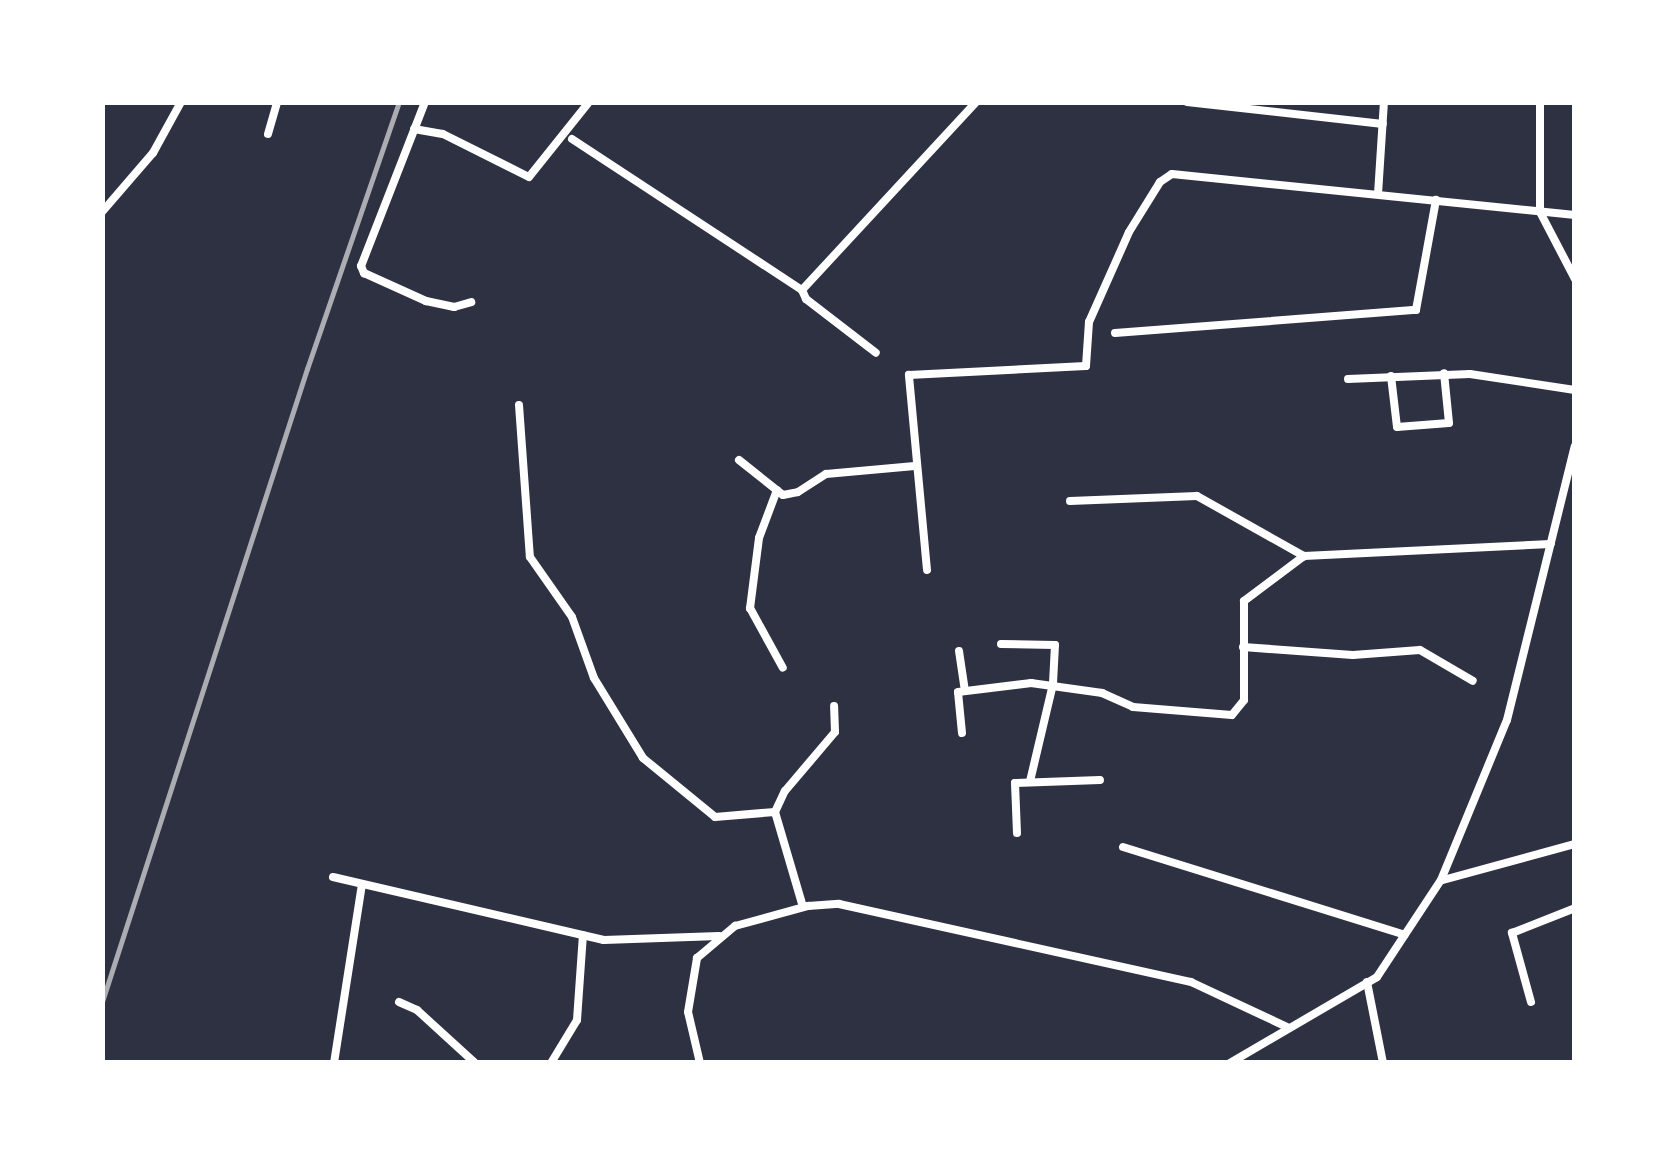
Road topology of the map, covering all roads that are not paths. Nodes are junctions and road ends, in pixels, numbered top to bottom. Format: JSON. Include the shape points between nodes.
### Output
{"nodes":[{"id":1,"x":182,"y":102,"type":"edge"},
{"id":2,"x":277,"y":102,"type":"edge"},
{"id":3,"x":425,"y":102,"type":"edge"},
{"id":4,"x":589,"y":102,"type":"edge"},
{"id":5,"x":976,"y":102,"type":"edge"},
{"id":6,"x":1187,"y":102,"type":"edge"},
{"id":7,"x":1384,"y":102,"type":"edge"},
{"id":8,"x":1540,"y":102,"type":"edge"},
{"id":9,"x":1382,"y":124,"type":"junction"},
{"id":10,"x":414,"y":130,"type":"junction"},
{"id":11,"x":268,"y":134,"type":"dead end"},
{"id":12,"x":572,"y":139,"type":"dead end"},
{"id":13,"x":1378,"y":194,"type":"junction"},
{"id":14,"x":1436,"y":200,"type":"junction"},
{"id":15,"x":102,"y":212,"type":"edge"},
{"id":16,"x":1540,"y":212,"type":"junction"},
{"id":17,"x":1575,"y":215,"type":"edge"},
{"id":18,"x":1575,"y":279,"type":"edge"},
{"id":19,"x":802,"y":290,"type":"junction"},
{"id":20,"x":471,"y":302,"type":"dead end"},
{"id":21,"x":1115,"y":333,"type":"dead end"},
{"id":22,"x":876,"y":353,"type":"dead end"},
{"id":23,"x":1444,"y":373,"type":"junction"},
{"id":24,"x":1391,"y":376,"type":"junction"},
{"id":25,"x":1348,"y":379,"type":"dead end"},
{"id":26,"x":1575,"y":390,"type":"edge"},
{"id":27,"x":518,"y":405,"type":"dead end"},
{"id":28,"x":1575,"y":446,"type":"edge"},
{"id":29,"x":739,"y":460,"type":"dead end"},
{"id":30,"x":915,"y":466,"type":"junction"},
{"id":31,"x":777,"y":490,"type":"junction"},
{"id":32,"x":1070,"y":501,"type":"dead end"},
{"id":33,"x":1551,"y":544,"type":"junction"},
{"id":34,"x":1304,"y":556,"type":"junction"},
{"id":35,"x":927,"y":570,"type":"dead end"},
{"id":36,"x":1001,"y":644,"type":"dead end"},
{"id":37,"x":1243,"y":647,"type":"junction"},
{"id":38,"x":959,"y":651,"type":"dead end"},
{"id":39,"x":783,"y":668,"type":"dead end"},
{"id":40,"x":1473,"y":680,"type":"dead end"},
{"id":41,"x":1053,"y":684,"type":"junction"},
{"id":42,"x":965,"y":691,"type":"junction"},
{"id":43,"x":834,"y":706,"type":"dead end"},
{"id":44,"x":962,"y":733,"type":"dead end"},
{"id":45,"x":1100,"y":780,"type":"dead end"},
{"id":46,"x":1030,"y":781,"type":"junction"},
{"id":47,"x":775,"y":812,"type":"junction"},
{"id":48,"x":1017,"y":833,"type":"dead end"},
{"id":49,"x":1123,"y":847,"type":"dead end"},
{"id":50,"x":1574,"y":847,"type":"edge"},
{"id":51,"x":333,"y":877,"type":"dead end"},
{"id":52,"x":1441,"y":880,"type":"junction"},
{"id":53,"x":362,"y":884,"type":"junction"},
{"id":54,"x":803,"y":907,"type":"junction"},
{"id":55,"x":1575,"y":908,"type":"edge"},
{"id":56,"x":583,"y":935,"type":"junction"},
{"id":57,"x":1405,"y":935,"type":"junction"},
{"id":58,"x":718,"y":936,"type":"junction"},
{"id":59,"x":1367,"y":982,"type":"junction"},
{"id":60,"x":399,"y":1002,"type":"dead end"},
{"id":61,"x":1531,"y":1002,"type":"dead end"},
{"id":62,"x":1289,"y":1028,"type":"junction"},
{"id":63,"x":334,"y":1063,"type":"edge"},
{"id":64,"x":475,"y":1063,"type":"edge"},
{"id":65,"x":550,"y":1063,"type":"edge"},
{"id":66,"x":700,"y":1063,"type":"edge"},
{"id":67,"x":1230,"y":1063,"type":"edge"},
{"id":68,"x":1383,"y":1063,"type":"edge"}],
"edges":[{"from":1,"to":15,"type":"street","via":[[153,153]]},
{"from":2,"to":11,"type":"street"},
{"from":3,"to":10,"type":"street"},
{"from":4,"to":10,"type":"street","via":[[529,177],[443,134]]},
{"from":5,"to":19,"type":"street"},
{"from":6,"to":9,"type":"street"},
{"from":7,"to":9,"type":"street"},
{"from":8,"to":16,"type":"street"},
{"from":9,"to":13,"type":"street"},
{"from":10,"to":20,"type":"street","via":[[361,266],[434,304]]},
{"from":12,"to":19,"type":"street"},
{"from":13,"to":14,"type":"street"},
{"from":13,"to":30,"type":"street","via":[[1186,172],[1160,182],[1089,322],[1086,365],[909,375]]},
{"from":14,"to":16,"type":"street"},
{"from":14,"to":21,"type":"street","via":[[1416,310]]},
{"from":16,"to":17,"type":"street"},
{"from":16,"to":18,"type":"street"},
{"from":19,"to":22,"type":"street"},
{"from":23,"to":24,"type":"street"},
{"from":23,"to":24,"type":"street","via":[[1449,422],[1396,427]]},
{"from":23,"to":26,"type":"street"},
{"from":24,"to":25,"type":"street"},
{"from":27,"to":47,"type":"street","via":[[530,557],[572,617],[595,678],[643,758],[715,818]]},
{"from":28,"to":33,"type":"street"},
{"from":29,"to":31,"type":"street"},
{"from":30,"to":31,"type":"street","via":[[826,474],[798,492]]},
{"from":30,"to":35,"type":"street"},
{"from":31,"to":39,"type":"street","via":[[759,538],[750,608]]},
{"from":32,"to":34,"type":"street","via":[[1197,496]]},
{"from":33,"to":34,"type":"street"},
{"from":33,"to":52,"type":"street","via":[[1507,720]]},
{"from":34,"to":37,"type":"street","via":[[1244,601]]},
{"from":36,"to":41,"type":"street","via":[[1055,644]]},
{"from":37,"to":40,"type":"street","via":[[1353,655],[1420,650]]},
{"from":37,"to":41,"type":"street","via":[[1244,700],[1225,717],[1133,707]]},
{"from":38,"to":42,"type":"street"},
{"from":41,"to":42,"type":"street"},
{"from":41,"to":46,"type":"street"},
{"from":42,"to":44,"type":"street","via":[[958,692]]},
{"from":43,"to":47,"type":"street","via":[[835,732]]},
{"from":45,"to":46,"type":"street"},
{"from":46,"to":48,"type":"street","via":[[1015,784]]},
{"from":47,"to":54,"type":"street"},
{"from":49,"to":57,"type":"street"},
{"from":50,"to":52,"type":"street"},
{"from":51,"to":53,"type":"street"},
{"from":52,"to":57,"type":"street"},
{"from":53,"to":56,"type":"street"},
{"from":53,"to":63,"type":"street"},
{"from":54,"to":58,"type":"street"},
{"from":54,"to":62,"type":"street","via":[[839,904],[1191,982]]},
{"from":55,"to":61,"type":"street","via":[[1512,933]]},
{"from":56,"to":58,"type":"street"},
{"from":56,"to":65,"type":"street","via":[[577,1020]]},
{"from":57,"to":59,"type":"street"},
{"from":58,"to":66,"type":"street","via":[[692,970],[688,1012]]},
{"from":59,"to":62,"type":"street"},
{"from":59,"to":68,"type":"street"},
{"from":60,"to":64,"type":"street"},
{"from":62,"to":67,"type":"street"}]}
